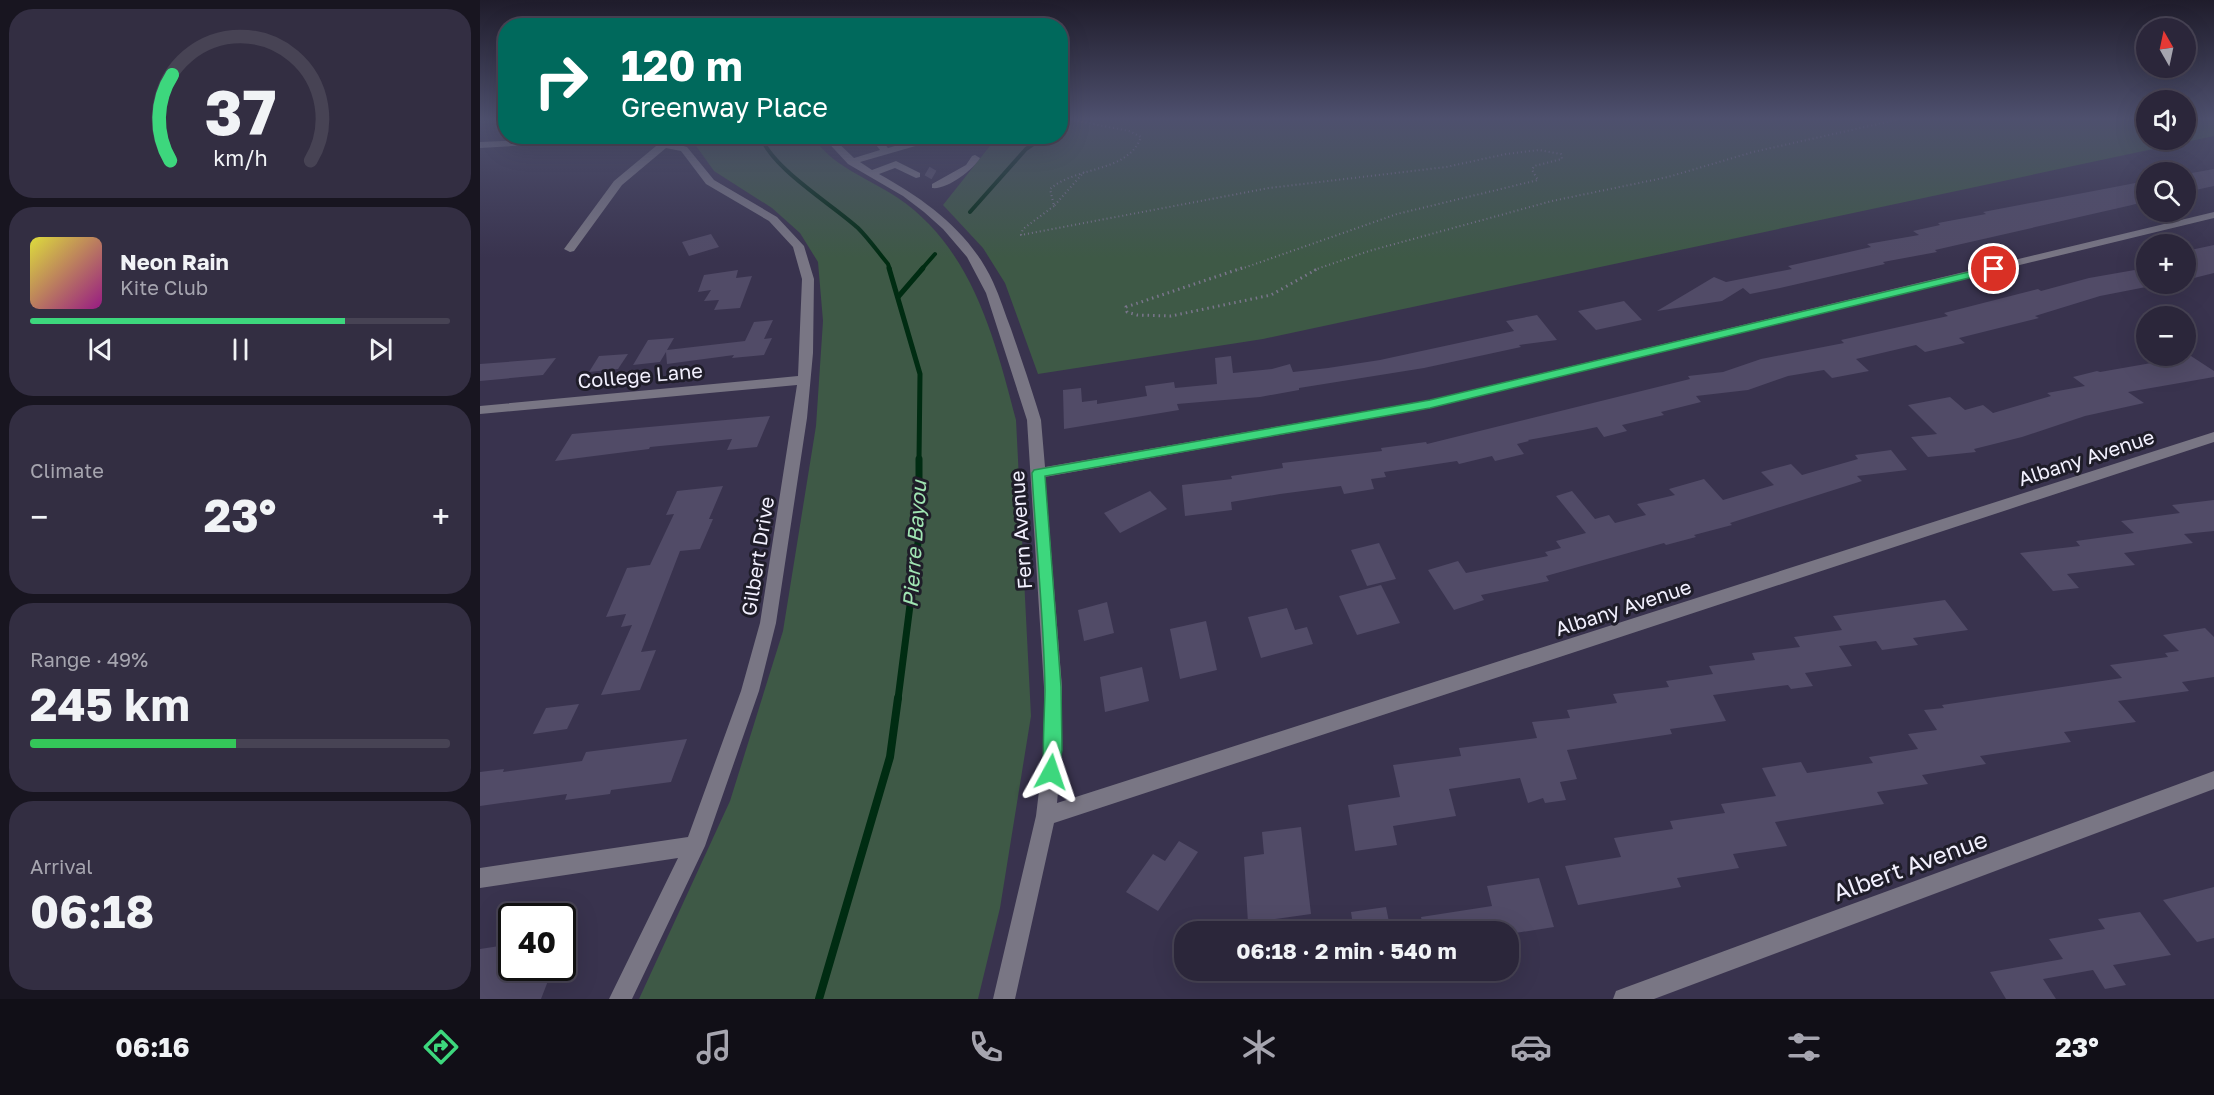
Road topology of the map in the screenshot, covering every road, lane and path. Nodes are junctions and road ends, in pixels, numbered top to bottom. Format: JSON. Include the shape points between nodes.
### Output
{"nodes":[{"id":1,"x":637,"y":165,"type":"edge"},
{"id":2,"x":698,"y":165,"type":"edge"},
{"id":3,"x":855,"y":165,"type":"edge"},
{"id":4,"x":894,"y":165,"type":"edge"},
{"id":5,"x":897,"y":165,"type":"edge"},
{"id":6,"x":971,"y":165,"type":"edge"},
{"id":7,"x":1109,"y":165,"type":"edge"},
{"id":8,"x":1457,"y":165,"type":"edge"},
{"id":9,"x":1540,"y":165,"type":"edge"},
{"id":10,"x":1710,"y":165,"type":"edge"},
{"id":11,"x":1084,"y":172,"type":"junction"},
{"id":12,"x":870,"y":174,"type":"junction"},
{"id":13,"x":928,"y":178,"type":"junction"},
{"id":14,"x":912,"y":197,"type":"junction"},
{"id":15,"x":1054,"y":206,"type":"junction"},
{"id":16,"x":2214,"y":215,"type":"edge"},
{"id":17,"x":570,"y":249,"type":"dead end"},
{"id":18,"x":804,"y":380,"type":"junction"},
{"id":19,"x":480,"y":410,"type":"edge"},
{"id":20,"x":2214,"y":437,"type":"edge"},
{"id":21,"x":1038,"y":473,"type":"junction"},
{"id":22,"x":2214,"y":780,"type":"edge"},
{"id":23,"x":1046,"y":816,"type":"junction"},
{"id":24,"x":695,"y":846,"type":"junction"},
{"id":25,"x":480,"y":878,"type":"edge"},
{"id":26,"x":620,"y":999,"type":"edge"},
{"id":27,"x":1004,"y":999,"type":"edge"},
{"id":28,"x":1624,"y":999,"type":"edge"}],
"edges":[{"from":1,"to":17,"type":"street","via":[[618,183]]},
{"from":2,"to":18,"type":"street","name":"Gilbert Drive","via":[[710,182],[773,219],[798,246],[808,279]]},
{"from":3,"to":12,"type":"street","name":"Fern Avenue"},
{"from":4,"to":12,"type":"street"},
{"from":5,"to":13,"type":"street"},
{"from":6,"to":13,"type":"street"},
{"from":7,"to":11,"type":"path"},
{"from":8,"to":15,"type":"path","via":[[1269,188],[1021,235],[1023,229]]},
{"from":9,"to":10,"type":"path","via":[[1532,170],[1538,180],[1397,214],[1126,306],[1127,312],[1171,316],[1271,295],[1314,270],[1369,251],[1552,201]]},
{"from":11,"to":15,"type":"path"},
{"from":11,"to":15,"type":"path","via":[[1055,182],[1050,189]]},
{"from":12,"to":14,"type":"street","name":"Fern Avenue"},
{"from":13,"to":14,"type":"street"},
{"from":14,"to":21,"type":"street","name":"Fern Avenue","via":[[946,225],[985,277],[1028,397]]},
{"from":16,"to":21,"type":"street","via":[[1430,404]]},
{"from":18,"to":19,"type":"street","name":"College Lane"},
{"from":18,"to":24,"type":"street","name":"Gilbert Drive","via":[[768,623],[750,691]]},
{"from":20,"to":23,"type":"street","name":"Albany Avenue"},
{"from":21,"to":23,"type":"street","name":"Fern Avenue","via":[[1053,687],[1053,750]]},
{"from":22,"to":28,"type":"street","name":"Albert Avenue"},
{"from":23,"to":27,"type":"street","name":"Fern Avenue"},
{"from":24,"to":25,"type":"street"},
{"from":24,"to":26,"type":"street","name":"Gilbert Drive"}]}
